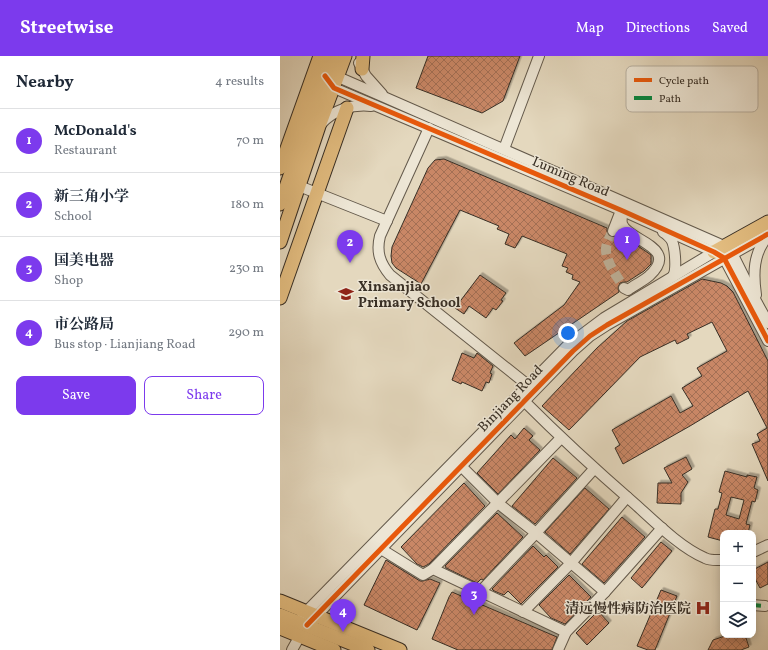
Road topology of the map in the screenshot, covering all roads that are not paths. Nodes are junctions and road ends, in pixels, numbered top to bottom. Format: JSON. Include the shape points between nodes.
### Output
{"nodes":[{"id":1,"x":320,"y":56,"type":"edge"},
{"id":2,"x":332,"y":56,"type":"edge"},
{"id":3,"x":345,"y":56,"type":"edge"},
{"id":4,"x":357,"y":56,"type":"edge"},
{"id":5,"x":363,"y":56,"type":"edge"},
{"id":6,"x":539,"y":56,"type":"edge"},
{"id":7,"x":362,"y":69,"type":"junction"},
{"id":8,"x":333,"y":80,"type":"junction"},
{"id":9,"x":384,"y":97,"type":"junction"},
{"id":10,"x":380,"y":106,"type":"junction"},
{"id":11,"x":347,"y":108,"type":"junction"},
{"id":12,"x":319,"y":126,"type":"junction"},
{"id":13,"x":429,"y":128,"type":"junction"},
{"id":14,"x":504,"y":150,"type":"junction"},
{"id":15,"x":280,"y":168,"type":"edge"},
{"id":16,"x":299,"y":186,"type":"junction"},
{"id":17,"x":318,"y":192,"type":"junction"},
{"id":18,"x":280,"y":204,"type":"edge"},
{"id":19,"x":622,"y":211,"type":"junction"},
{"id":20,"x":387,"y":221,"type":"junction"},
{"id":21,"x":768,"y":222,"type":"edge"},
{"id":22,"x":654,"y":226,"type":"junction"},
{"id":23,"x":613,"y":231,"type":"tunnel mouth"},
{"id":24,"x":768,"y":235,"type":"edge"},
{"id":25,"x":280,"y":242,"type":"edge"},
{"id":26,"x":724,"y":252,"type":"junction"},
{"id":27,"x":673,"y":276,"type":"junction"},
{"id":28,"x":624,"y":288,"type":"dead end"},
{"id":29,"x":280,"y":298,"type":"edge"},
{"id":30,"x":757,"y":303,"type":"junction"},
{"id":31,"x":768,"y":323,"type":"edge"},
{"id":32,"x":768,"y":341,"type":"edge"},
{"id":33,"x":529,"y":386,"type":"junction"},
{"id":34,"x":524,"y":401,"type":"junction"},
{"id":35,"x":561,"y":438,"type":"junction"},
{"id":36,"x":461,"y":466,"type":"junction"},
{"id":37,"x":594,"y":469,"type":"junction"},
{"id":38,"x":628,"y":497,"type":"junction"},
{"id":39,"x":499,"y":504,"type":"junction"},
{"id":40,"x":662,"y":528,"type":"junction"},
{"id":41,"x":536,"y":533,"type":"junction"},
{"id":42,"x":768,"y":545,"type":"edge"},
{"id":43,"x":381,"y":549,"type":"junction"},
{"id":44,"x":756,"y":551,"type":"edge"},
{"id":45,"x":720,"y":560,"type":"edge"},
{"id":46,"x":570,"y":563,"type":"junction"},
{"id":47,"x":434,"y":569,"type":"junction"},
{"id":48,"x":480,"y":592,"type":"junction"},
{"id":49,"x":605,"y":592,"type":"junction"},
{"id":50,"x":280,"y":601,"type":"edge"},
{"id":51,"x":756,"y":605,"type":"edge"},
{"id":52,"x":765,"y":606,"type":"dead end"},
{"id":53,"x":523,"y":612,"type":"junction"},
{"id":54,"x":312,"y":613,"type":"junction"},
{"id":55,"x":280,"y":615,"type":"edge"},
{"id":56,"x":302,"y":623,"type":"junction"},
{"id":57,"x":280,"y":628,"type":"edge"},
{"id":58,"x":566,"y":632,"type":"junction"},
{"id":59,"x":280,"y":634,"type":"edge"},
{"id":60,"x":295,"y":645,"type":"edge"},
{"id":61,"x":319,"y":650,"type":"edge"},
{"id":62,"x":334,"y":650,"type":"edge"},
{"id":63,"x":368,"y":650,"type":"edge"},
{"id":64,"x":400,"y":650,"type":"edge"},
{"id":65,"x":558,"y":650,"type":"edge"}],
"edges":[{"from":1,"to":15,"type":"main road"},
{"from":2,"to":8,"type":"main road"},
{"from":3,"to":8,"type":"main road"},
{"from":4,"to":7,"type":"street"},
{"from":5,"to":7,"type":"main road"},
{"from":6,"to":14,"type":"street"},
{"from":7,"to":9,"type":"street"},
{"from":8,"to":9,"type":"street","name":"Luming Road"},
{"from":8,"to":10,"type":"street","name":"Luming Road"},
{"from":8,"to":12,"type":"main road"},
{"from":8,"to":18,"type":"main road"},
{"from":9,"to":14,"type":"street","name":"Luming Road"},
{"from":10,"to":11,"type":"street","via":[[360,105]]},
{"from":10,"to":13,"type":"street","name":"Luming Road"},
{"from":11,"to":12,"type":"street","via":[[332,114]]},
{"from":11,"to":17,"type":"main road"},
{"from":12,"to":16,"type":"main road"},
{"from":13,"to":19,"type":"street","name":"Luming Road"},
{"from":13,"to":20,"type":"street"},
{"from":14,"to":26,"type":"street","name":"Luming Road"},
{"from":16,"to":17,"type":"street"},
{"from":16,"to":25,"type":"main road"},
{"from":17,"to":20,"type":"street"},
{"from":17,"to":29,"type":"main road"},
{"from":19,"to":22,"type":"street","name":"Luming Road"},
{"from":19,"to":23,"type":"street"},
{"from":19,"to":28,"type":"street","via":[[621,220],[627,230],[648,244],[659,258],[649,276],[628,290]]},
{"from":20,"to":33,"type":"street","via":[[380,236],[378,254],[390,276]]},
{"from":21,"to":26,"type":"main road","name":"Binjiang Road"},
{"from":22,"to":26,"type":"street","name":"Luming Road"},
{"from":22,"to":27,"type":"street","via":[[669,236],[673,242],[676,269]]},
{"from":24,"to":26,"type":"street","name":"Binjiang Road"},
{"from":24,"to":30,"type":"street","via":[[755,261]]},
{"from":26,"to":27,"type":"street","name":"Binjiang Road"},
{"from":26,"to":30,"type":"street"},
{"from":26,"to":32,"type":"street"},
{"from":26,"to":34,"type":"street","name":"Binjiang Road","via":[[590,336]]},
{"from":27,"to":33,"type":"street","name":"Binjiang Road","via":[[584,332]]},
{"from":30,"to":31,"type":"street"},
{"from":33,"to":54,"type":"street","name":"Binjiang Road"},
{"from":34,"to":35,"type":"street"},
{"from":34,"to":36,"type":"street","name":"Binjiang Road"},
{"from":35,"to":37,"type":"street"},
{"from":35,"to":39,"type":"street"},
{"from":36,"to":39,"type":"street"},
{"from":36,"to":43,"type":"street","name":"Binjiang Road"},
{"from":37,"to":38,"type":"street"},
{"from":37,"to":41,"type":"street"},
{"from":38,"to":40,"type":"street"},
{"from":38,"to":46,"type":"street"},
{"from":39,"to":41,"type":"street"},
{"from":39,"to":47,"type":"street"},
{"from":40,"to":45,"type":"street","via":[[702,557]]},
{"from":40,"to":49,"type":"street"},
{"from":41,"to":46,"type":"street"},
{"from":41,"to":48,"type":"street"},
{"from":42,"to":44,"type":"street"},
{"from":43,"to":47,"type":"street","via":[[423,575]]},
{"from":43,"to":54,"type":"street","name":"Binjiang Road"},
{"from":46,"to":49,"type":"street"},
{"from":46,"to":53,"type":"street"},
{"from":47,"to":48,"type":"street"},
{"from":48,"to":53,"type":"street"},
{"from":49,"to":58,"type":"street"},
{"from":50,"to":54,"type":"main road"},
{"from":51,"to":52,"type":"street"},
{"from":53,"to":58,"type":"street"},
{"from":54,"to":56,"type":"street","name":"Binjiang Road"},
{"from":54,"to":64,"type":"main road"},
{"from":55,"to":56,"type":"main road"},
{"from":56,"to":63,"type":"main road"},
{"from":57,"to":62,"type":"main road"},
{"from":58,"to":65,"type":"street"},
{"from":59,"to":60,"type":"main road"},
{"from":60,"to":61,"type":"main road"}]}
